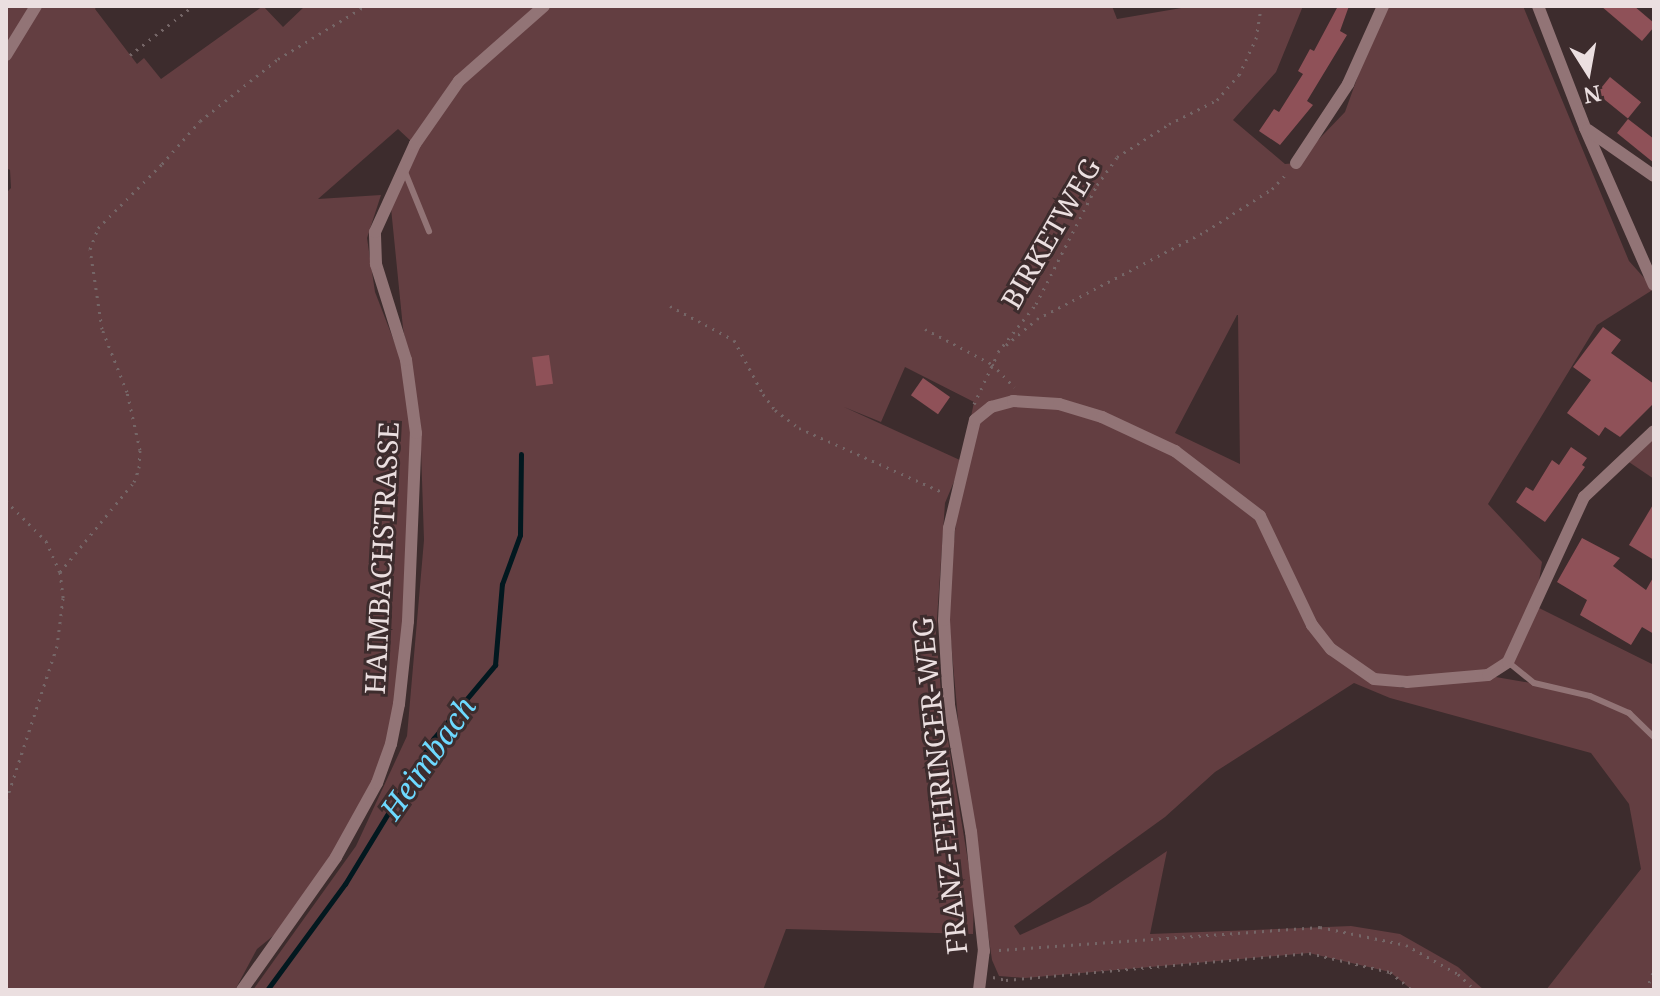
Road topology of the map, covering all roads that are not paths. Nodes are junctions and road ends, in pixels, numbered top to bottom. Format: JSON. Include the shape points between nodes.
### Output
{"nodes":[{"id":1,"x":36,"y":6,"type":"edge"},
{"id":2,"x":544,"y":6,"type":"edge"},
{"id":3,"x":1383,"y":6,"type":"edge"},
{"id":4,"x":1538,"y":6,"type":"edge"},
{"id":5,"x":6,"y":55,"type":"edge"},
{"id":6,"x":1585,"y":128,"type":"junction"},
{"id":7,"x":1296,"y":163,"type":"road end"},
{"id":8,"x":404,"y":168,"type":"junction"},
{"id":9,"x":1654,"y":176,"type":"edge"},
{"id":10,"x":429,"y":231,"type":"dead end"},
{"id":11,"x":1654,"y":285,"type":"edge"},
{"id":12,"x":1654,"y":431,"type":"edge"},
{"id":13,"x":1508,"y":662,"type":"junction"},
{"id":14,"x":1654,"y":737,"type":"edge"},
{"id":15,"x":242,"y":990,"type":"edge"},
{"id":16,"x":979,"y":990,"type":"edge"}],
"edges":[{"from":1,"to":5,"type":"street"},
{"from":2,"to":8,"type":"street","name":"HAIMBACHSTRASSE","via":[[459,81]]},
{"from":3,"to":7,"type":"street","via":[[1348,84]]},
{"from":4,"to":6,"type":"street"},
{"from":6,"to":9,"type":"street"},
{"from":6,"to":11,"type":"street"},
{"from":8,"to":10,"type":"lane"},
{"from":8,"to":15,"type":"street","name":"HAIMBACHSTRASSE","via":[[375,232],[376,264],[406,360],[416,433],[408,621],[396,717],[377,783],[336,857]]},
{"from":12,"to":13,"type":"street","via":[[1584,497]]},
{"from":13,"to":14,"type":"lane","via":[[1534,683],[1590,696],[1629,713]]},
{"from":13,"to":16,"type":"street","name":"FRANZ-FEHRINGER-WEG","via":[[1488,675],[1429,682],[1374,679],[1331,649],[1312,625],[1260,516],[1212,476],[1175,451],[1102,417],[1059,404],[991,407],[975,420],[954,498],[944,574],[945,662],[984,951]]}]}
